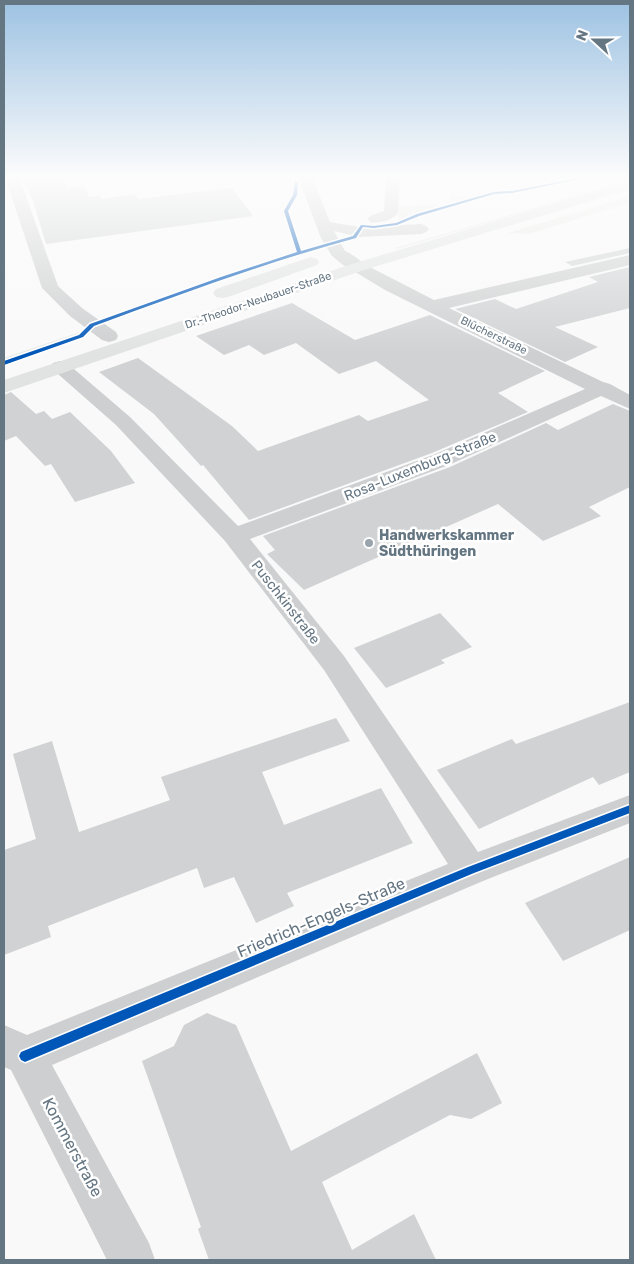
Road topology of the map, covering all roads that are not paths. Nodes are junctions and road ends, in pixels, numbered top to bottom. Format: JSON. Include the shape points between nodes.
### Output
{"nodes":[{"id":1,"x":32,"y":236,"type":"edge"},
{"id":2,"x":328,"y":236,"type":"edge"},
{"id":3,"x":398,"y":236,"type":"edge"},
{"id":4,"x":461,"y":236,"type":"edge"},
{"id":5,"x":338,"y":253,"type":"junction"},
{"id":6,"x":630,"y":260,"type":"edge"},
{"id":7,"x":358,"y":267,"type":"junction"},
{"id":8,"x":433,"y":306,"type":"junction"},
{"id":9,"x":109,"y":336,"type":"junction"},
{"id":10,"x":60,"y":367,"type":"junction"},
{"id":11,"x":4,"y":372,"type":"edge"},
{"id":12,"x":4,"y":387,"type":"edge"},
{"id":13,"x":603,"y":388,"type":"junction"},
{"id":14,"x":630,"y":403,"type":"edge"},
{"id":15,"x":234,"y":536,"type":"junction"},
{"id":16,"x":630,"y":809,"type":"edge"},
{"id":17,"x":471,"y":870,"type":"junction"},
{"id":18,"x":14,"y":1050,"type":"edge"},
{"id":19,"x":132,"y":1260,"type":"edge"}],
"edges":[{"from":1,"to":9,"type":"street","via":[[50,288]]},
{"from":2,"to":5,"type":"street"},
{"from":3,"to":5,"type":"main road","name":"Dr.-Theodor-Neubauer-Straße"},
{"from":4,"to":7,"type":"main road","name":"Dr.-Theodor-Neubauer-Straße"},
{"from":5,"to":7,"type":"street","name":"Blücherstraße"},
{"from":5,"to":9,"type":"main road","name":"Dr.-Theodor-Neubauer-Straße"},
{"from":6,"to":8,"type":"street"},
{"from":7,"to":8,"type":"street","name":"Blücherstraße"},
{"from":7,"to":10,"type":"main road","name":"Dr.-Theodor-Neubauer-Straße"},
{"from":8,"to":13,"type":"street","name":"Blücherstraße"},
{"from":9,"to":11,"type":"main road","name":"Dr.-Theodor-Neubauer-Straße"},
{"from":10,"to":12,"type":"main road","name":"Dr.-Theodor-Neubauer-Straße"},
{"from":10,"to":15,"type":"street","name":"Puschkinstraße","via":[[123,420]]},
{"from":13,"to":14,"type":"street","name":"Blücherstraße"},
{"from":13,"to":15,"type":"street","name":"Rosa-Luxemburg-Straße","via":[[441,460]]},
{"from":15,"to":17,"type":"street","name":"Puschkinstraße","via":[[334,663]]},
{"from":16,"to":17,"type":"street","name":"Friedrich-Engels-Straße"},
{"from":17,"to":18,"type":"street","name":"Friedrich-Engels-Straße"},
{"from":18,"to":19,"type":"street","name":"Kommerstraße"}]}
